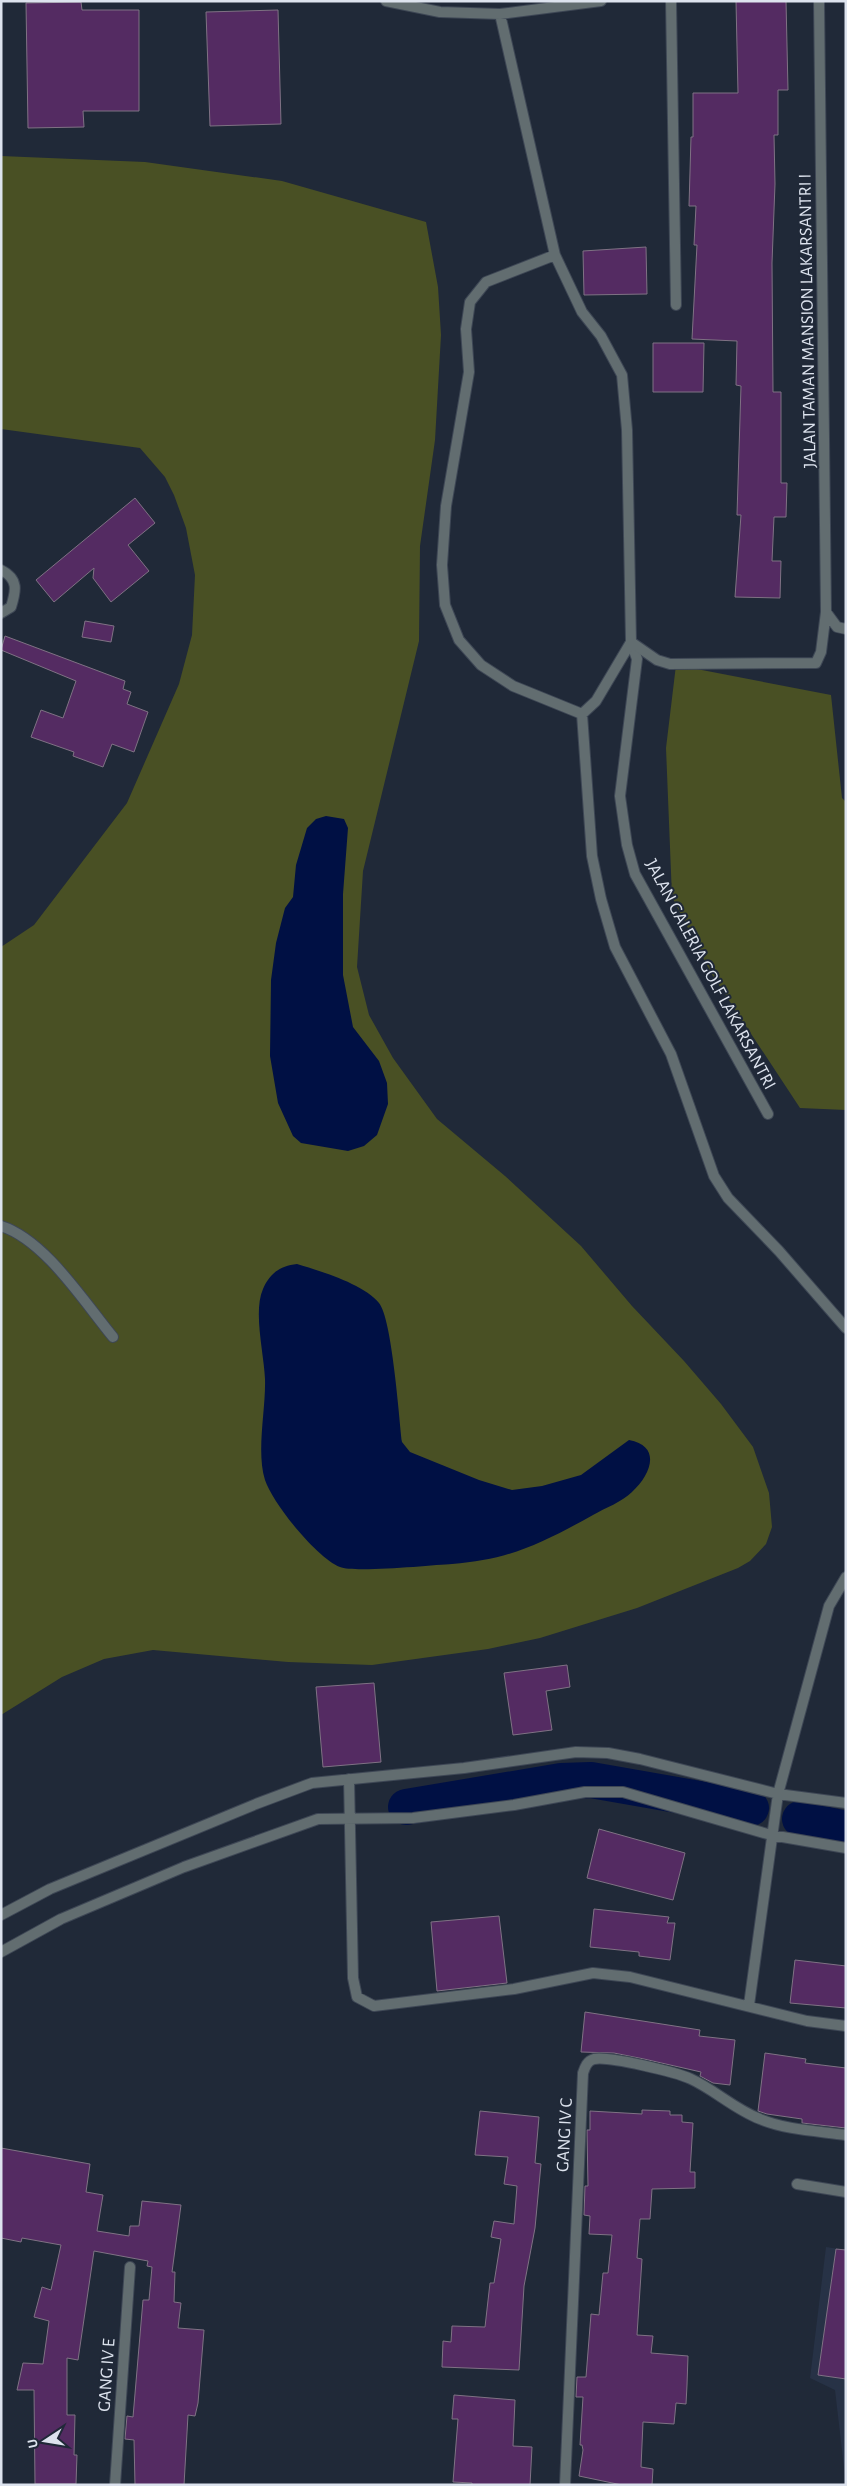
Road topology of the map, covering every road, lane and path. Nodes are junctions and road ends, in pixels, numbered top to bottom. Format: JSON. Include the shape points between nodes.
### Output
{"nodes":[{"id":1,"x":386,"y":1,"type":"edge"},
{"id":2,"x":601,"y":1,"type":"edge"},
{"id":3,"x":671,"y":1,"type":"edge"},
{"id":4,"x":819,"y":1,"type":"edge"},
{"id":5,"x":500,"y":14,"type":"junction"},
{"id":6,"x":555,"y":255,"type":"junction"},
{"id":7,"x":676,"y":305,"type":"dead end"},
{"id":8,"x":1,"y":570,"type":"edge"},
{"id":9,"x":826,"y":612,"type":"junction"},
{"id":10,"x":1,"y":613,"type":"edge"},
{"id":11,"x":846,"y":629,"type":"edge"},
{"id":12,"x":631,"y":642,"type":"junction"},
{"id":13,"x":582,"y":714,"type":"junction"},
{"id":14,"x":768,"y":1114,"type":"dead end"},
{"id":15,"x":1,"y":1226,"type":"edge"},
{"id":16,"x":846,"y":1328,"type":"edge"},
{"id":17,"x":113,"y":1337,"type":"dead end"},
{"id":18,"x":846,"y":1577,"type":"edge"},
{"id":19,"x":349,"y":1779,"type":"junction"},
{"id":20,"x":778,"y":1794,"type":"junction"},
{"id":21,"x":846,"y":1803,"type":"edge"},
{"id":22,"x":349,"y":1819,"type":"junction"},
{"id":23,"x":771,"y":1835,"type":"junction"},
{"id":24,"x":846,"y":1848,"type":"edge"},
{"id":25,"x":1,"y":1915,"type":"edge"},
{"id":26,"x":1,"y":1952,"type":"edge"},
{"id":27,"x":749,"y":2005,"type":"junction"},
{"id":28,"x":846,"y":2026,"type":"edge"},
{"id":29,"x":846,"y":2135,"type":"edge"},
{"id":30,"x":797,"y":2184,"type":"dead end"},
{"id":31,"x":846,"y":2192,"type":"edge"},
{"id":32,"x":130,"y":2267,"type":"dead end"},
{"id":33,"x":115,"y":2485,"type":"edge"},
{"id":34,"x":564,"y":2485,"type":"edge"}],
"edges":[{"from":1,"to":5,"type":"street","via":[[440,12]]},
{"from":2,"to":5,"type":"street"},
{"from":3,"to":7,"type":"street"},
{"from":4,"to":9,"type":"street","name":"JALAN TAMAN MANSION LAKARSANTRI I"},
{"from":5,"to":6,"type":"street","name":"JALAN GALERIA GOLF LAKARSANTRI"},
{"from":6,"to":12,"type":"street","name":"JALAN GALERIA GOLF LAKARSANTRI","via":[[582,312],[601,336],[622,375],[627,430]]},
{"from":6,"to":13,"type":"street","via":[[486,282],[470,302],[466,329],[469,372],[446,506],[442,565],[445,605],[459,640],[481,665],[513,686]]},
{"from":8,"to":10,"type":"street","via":[[10,574],[16,590],[11,607]]},
{"from":9,"to":11,"type":"street","via":[[837,627]]},
{"from":9,"to":12,"type":"street","name":"JALAN TAMAN MANSION LAKARSANTRI I","via":[[821,652],[816,663],[670,664],[657,660]]},
{"from":12,"to":13,"type":"street","via":[[596,702]]},
{"from":12,"to":14,"type":"street","name":"JALAN GALERIA GOLF LAKARSANTRI","via":[[637,659],[620,796],[627,846],[635,874]]},
{"from":13,"to":16,"type":"street","via":[[592,856],[615,947],[671,1054],[714,1176],[728,1198]]},
{"from":15,"to":17,"type":"street","via":[[16,1231],[38,1247]]},
{"from":18,"to":20,"type":"street","via":[[829,1606]]},
{"from":19,"to":20,"type":"street","via":[[584,1752],[640,1759]]},
{"from":19,"to":22,"type":"street"},
{"from":19,"to":25,"type":"street","via":[[312,1783],[256,1804],[50,1889]]},
{"from":20,"to":21,"type":"street"},
{"from":20,"to":23,"type":"street"},
{"from":22,"to":23,"type":"street","via":[[413,1818],[585,1792],[623,1792]]},
{"from":22,"to":26,"type":"street","via":[[318,1819],[184,1867],[61,1919]]},
{"from":22,"to":27,"type":"street","via":[[353,1978],[357,1998],[374,2006],[514,1989],[593,1973],[630,1977]]},
{"from":23,"to":24,"type":"street"},
{"from":23,"to":27,"type":"street"},
{"from":27,"to":28,"type":"street","via":[[807,2021]]},
{"from":29,"to":34,"type":"street","name":"GANG IV C","via":[[761,2120],[730,2105],[689,2078],[609,2058],[593,2059],[587,2064],[583,2073]]},
{"from":30,"to":31,"type":"street"},
{"from":32,"to":33,"type":"street","name":"GANG IV E"}]}
